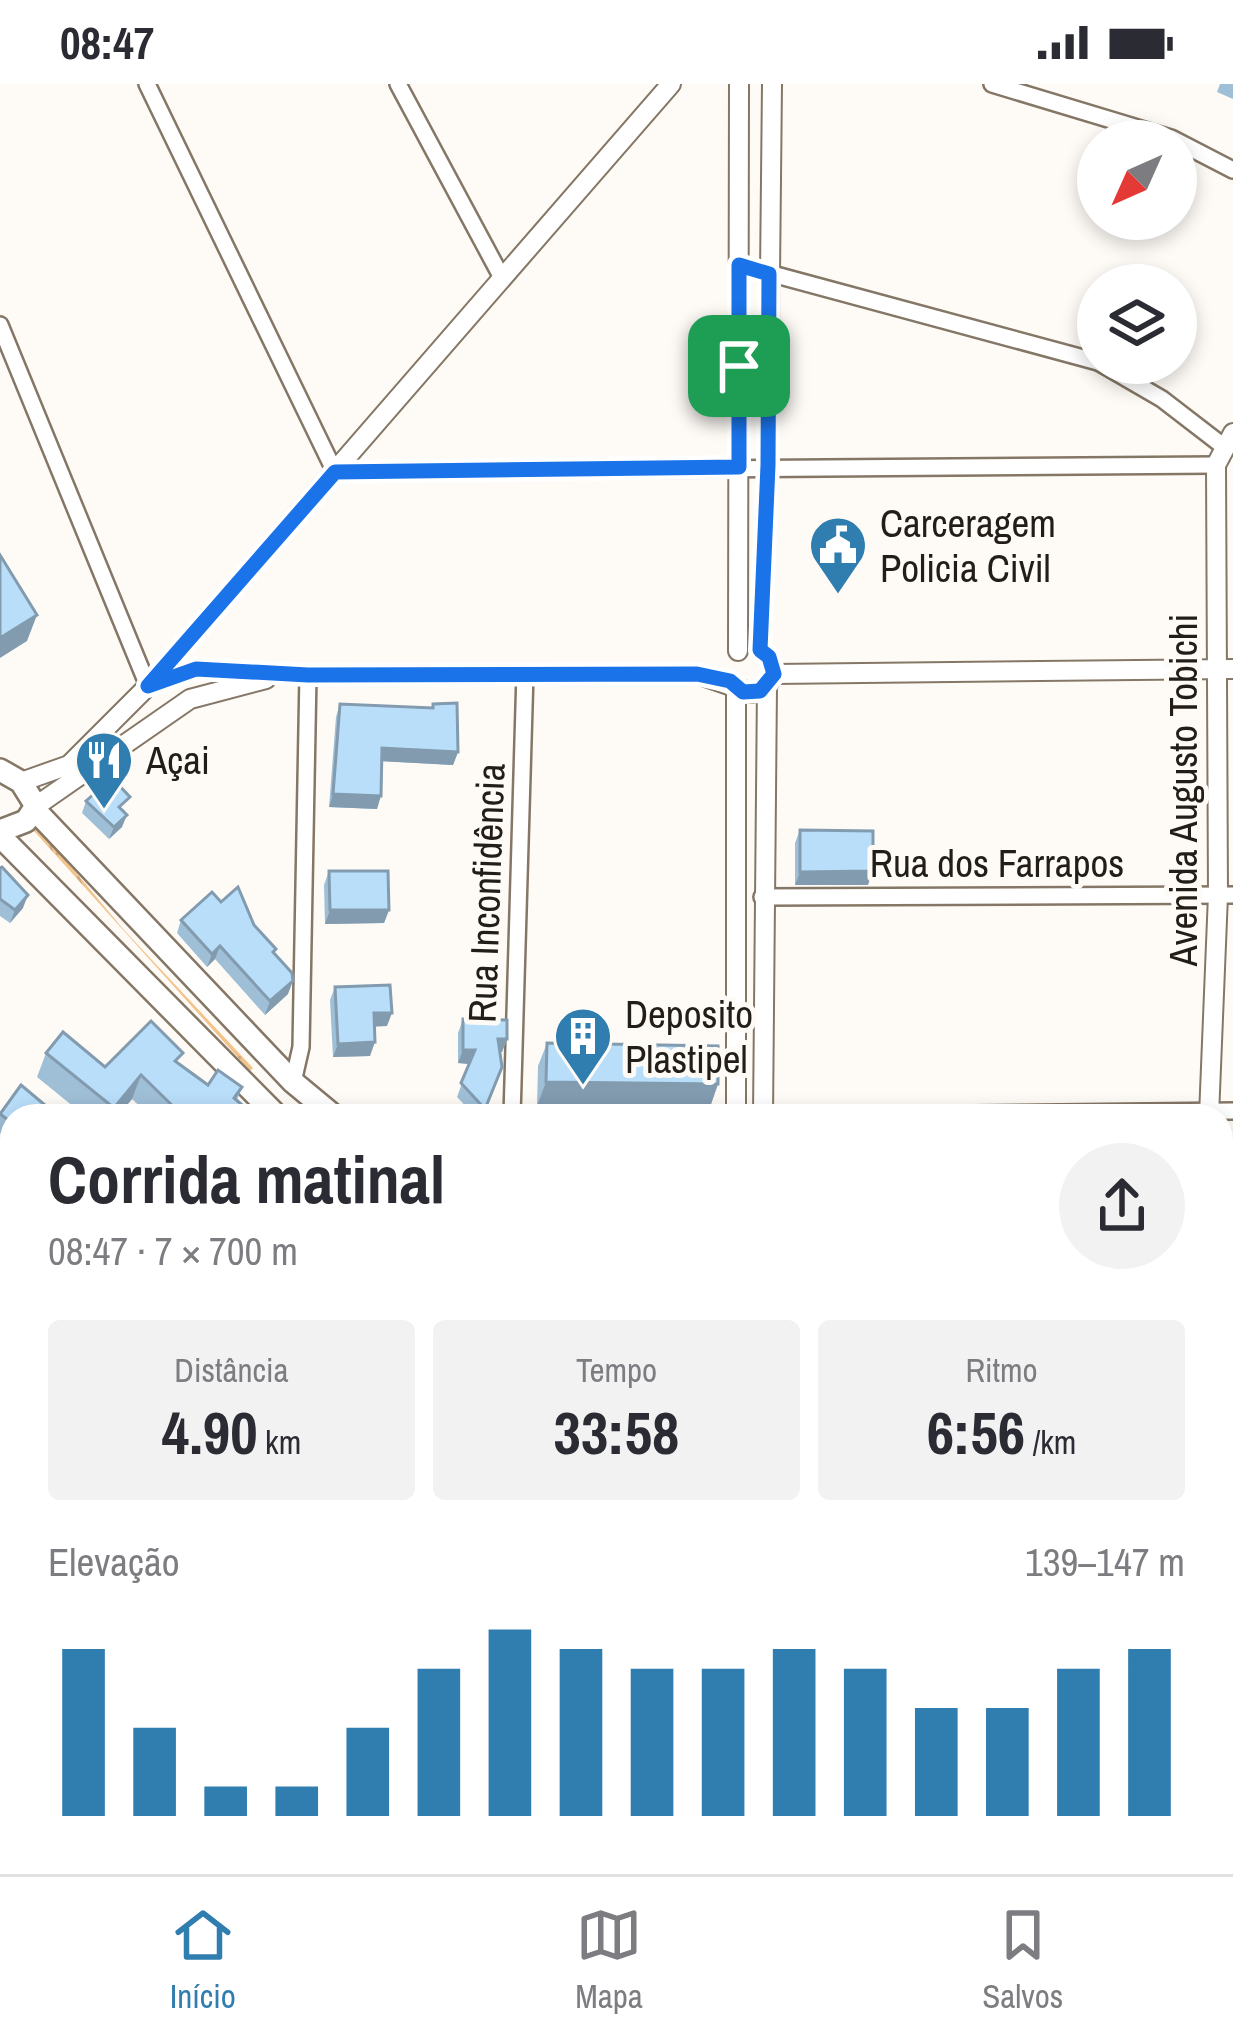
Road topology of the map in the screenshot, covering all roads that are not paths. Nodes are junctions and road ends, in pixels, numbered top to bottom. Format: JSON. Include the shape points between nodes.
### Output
{"nodes":[{"id":1,"x":147,"y":84,"type":"edge"},
{"id":2,"x":398,"y":84,"type":"edge"},
{"id":3,"x":671,"y":84,"type":"edge"},
{"id":4,"x":739,"y":84,"type":"edge"},
{"id":5,"x":772,"y":84,"type":"edge"},
{"id":6,"x":992,"y":84,"type":"edge"},
{"id":7,"x":1233,"y":170,"type":"edge"},
{"id":8,"x":739,"y":265,"type":"junction"},
{"id":9,"x":769,"y":274,"type":"junction"},
{"id":10,"x":501,"y":276,"type":"junction"},
{"id":11,"x":0,"y":325,"type":"edge"},
{"id":12,"x":1077,"y":357,"type":"edge"},
{"id":13,"x":1138,"y":384,"type":"edge"},
{"id":14,"x":1224,"y":448,"type":"edge"},
{"id":15,"x":768,"y":465,"type":"junction"},
{"id":16,"x":739,"y":467,"type":"junction"},
{"id":17,"x":335,"y":472,"type":"junction"},
{"id":18,"x":760,"y":650,"type":"junction"},
{"id":19,"x":734,"y":656,"type":"junction"},
{"id":20,"x":1226,"y":669,"type":"edge"},
{"id":21,"x":524,"y":673,"type":"junction"},
{"id":22,"x":697,"y":674,"type":"junction"},
{"id":23,"x":283,"y":675,"type":"junction"},
{"id":24,"x":308,"y":675,"type":"junction"},
{"id":25,"x":770,"y":680,"type":"junction"},
{"id":26,"x":733,"y":685,"type":"junction"},
{"id":27,"x":148,"y":686,"type":"junction"},
{"id":28,"x":8,"y":771,"type":"edge"},
{"id":29,"x":36,"y":808,"type":"junction"},
{"id":30,"x":0,"y":834,"type":"edge"},
{"id":31,"x":1226,"y":895,"type":"edge"},
{"id":32,"x":762,"y":898,"type":"junction"},
{"id":33,"x":293,"y":1082,"type":"junction"},
{"id":34,"x":265,"y":1104,"type":"edge"},
{"id":35,"x":320,"y":1104,"type":"edge"},
{"id":36,"x":512,"y":1104,"type":"edge"},
{"id":37,"x":736,"y":1104,"type":"edge"},
{"id":38,"x":763,"y":1104,"type":"edge"},
{"id":39,"x":1210,"y":1104,"type":"edge"}],
"edges":[{"from":1,"to":17,"type":"street"},
{"from":2,"to":10,"type":"street"},
{"from":3,"to":10,"type":"street"},
{"from":4,"to":8,"type":"street"},
{"from":5,"to":9,"type":"street"},
{"from":6,"to":7,"type":"street","via":[[1171,138]]},
{"from":8,"to":9,"type":"street"},
{"from":8,"to":16,"type":"street"},
{"from":9,"to":12,"type":"street"},
{"from":9,"to":15,"type":"street"},
{"from":10,"to":17,"type":"street"},
{"from":11,"to":27,"type":"street"},
{"from":13,"to":14,"type":"street"},
{"from":14,"to":15,"type":"street"},
{"from":14,"to":20,"type":"street","name":"Avenida Augusto Tobichi"},
{"from":15,"to":16,"type":"street"},
{"from":15,"to":18,"type":"street"},
{"from":16,"to":17,"type":"street"},
{"from":16,"to":19,"type":"street"},
{"from":17,"to":27,"type":"street"},
{"from":18,"to":19,"type":"street"},
{"from":18,"to":25,"type":"street","via":[[769,657]]},
{"from":19,"to":22,"type":"street"},
{"from":19,"to":26,"type":"street"},
{"from":20,"to":25,"type":"street"},
{"from":20,"to":31,"type":"street","name":"Avenida Augusto Tobichi"},
{"from":21,"to":22,"type":"street"},
{"from":21,"to":24,"type":"street"},
{"from":21,"to":36,"type":"street","name":"Rua Inconfidência"},
{"from":22,"to":26,"type":"street"},
{"from":23,"to":24,"type":"street"},
{"from":23,"to":27,"type":"street","via":[[196,669]]},
{"from":23,"to":29,"type":"street","via":[[210,690],[171,710]]},
{"from":24,"to":33,"type":"street","via":[[302,1047]]},
{"from":25,"to":26,"type":"street","via":[[752,693]]},
{"from":25,"to":32,"type":"street"},
{"from":26,"to":37,"type":"street"},
{"from":27,"to":28,"type":"street","via":[[69,765]]},
{"from":28,"to":29,"type":"main road"},
{"from":29,"to":30,"type":"main road"},
{"from":29,"to":33,"type":"main road"},
{"from":30,"to":34,"type":"main road"},
{"from":31,"to":32,"type":"street","name":"Rua dos Farrapos"},
{"from":31,"to":39,"type":"street","name":"Avenida Augusto Tobichi"},
{"from":32,"to":38,"type":"street"},
{"from":33,"to":35,"type":"main road"}]}
